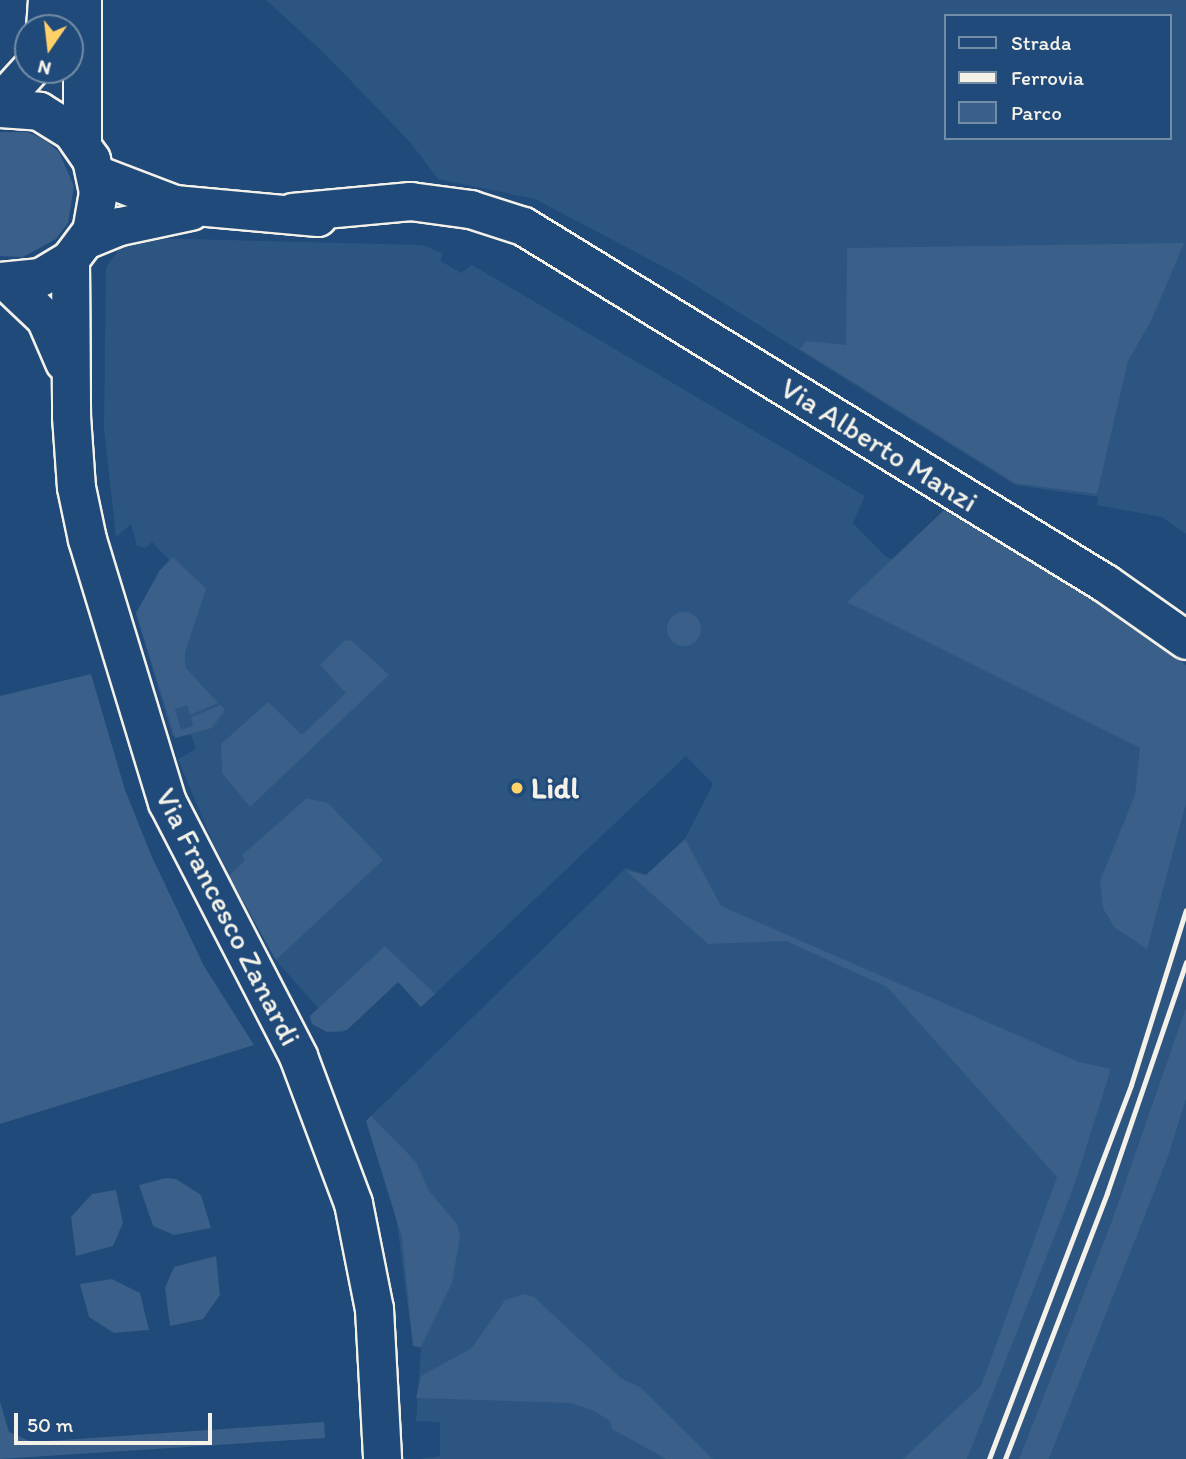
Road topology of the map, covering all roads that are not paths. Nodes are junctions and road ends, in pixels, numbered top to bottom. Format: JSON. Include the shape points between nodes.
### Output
{"nodes":[{"id":1,"x":82,"y":0,"type":"edge"},
{"id":2,"x":16,"y":84,"type":"edge"},
{"id":3,"x":0,"y":102,"type":"edge"},
{"id":4,"x":0,"y":108,"type":"edge"},
{"id":5,"x":89,"y":159,"type":"junction"},
{"id":6,"x":201,"y":209,"type":"junction"},
{"id":7,"x":78,"y":249,"type":"junction"},
{"id":8,"x":4,"y":281,"type":"edge"},
{"id":9,"x":69,"y":375,"type":"junction"},
{"id":10,"x":1186,"y":639,"type":"edge"},
{"id":11,"x":382,"y":1459,"type":"edge"}],
"edges":[{"from":1,"to":5,"type":"main road"},
{"from":2,"to":3,"type":"main road"},
{"from":4,"to":5,"type":"main road","name":"Via Alberto Manzi","via":[[38,111],[62,123]]},
{"from":5,"to":6,"type":"main road","name":"Via Alberto Manzi","via":[[142,195]]},
{"from":5,"to":7,"type":"main road","name":"Via Francesco Zanardi","via":[[97,211]]},
{"from":6,"to":7,"type":"main road","name":"Via Alberto Manzi","via":[[120,226]]},
{"from":6,"to":10,"type":"main road","name":"Via Alberto Manzi","via":[[468,228],[569,255],[1105,583]]},
{"from":7,"to":8,"type":"main road","name":"Via Alberto Manzi","via":[[40,277]]},
{"from":7,"to":9,"type":"main road","name":"Via Francesco Zanardi"},
{"from":8,"to":9,"type":"main road","name":"Via Francesco Zanardi","via":[[45,318]]},
{"from":9,"to":11,"type":"main road","name":"Via Francesco Zanardi","via":[[76,487],[84,527],[151,762],[183,840],[298,1056],[353,1203],[374,1309]]}]}
